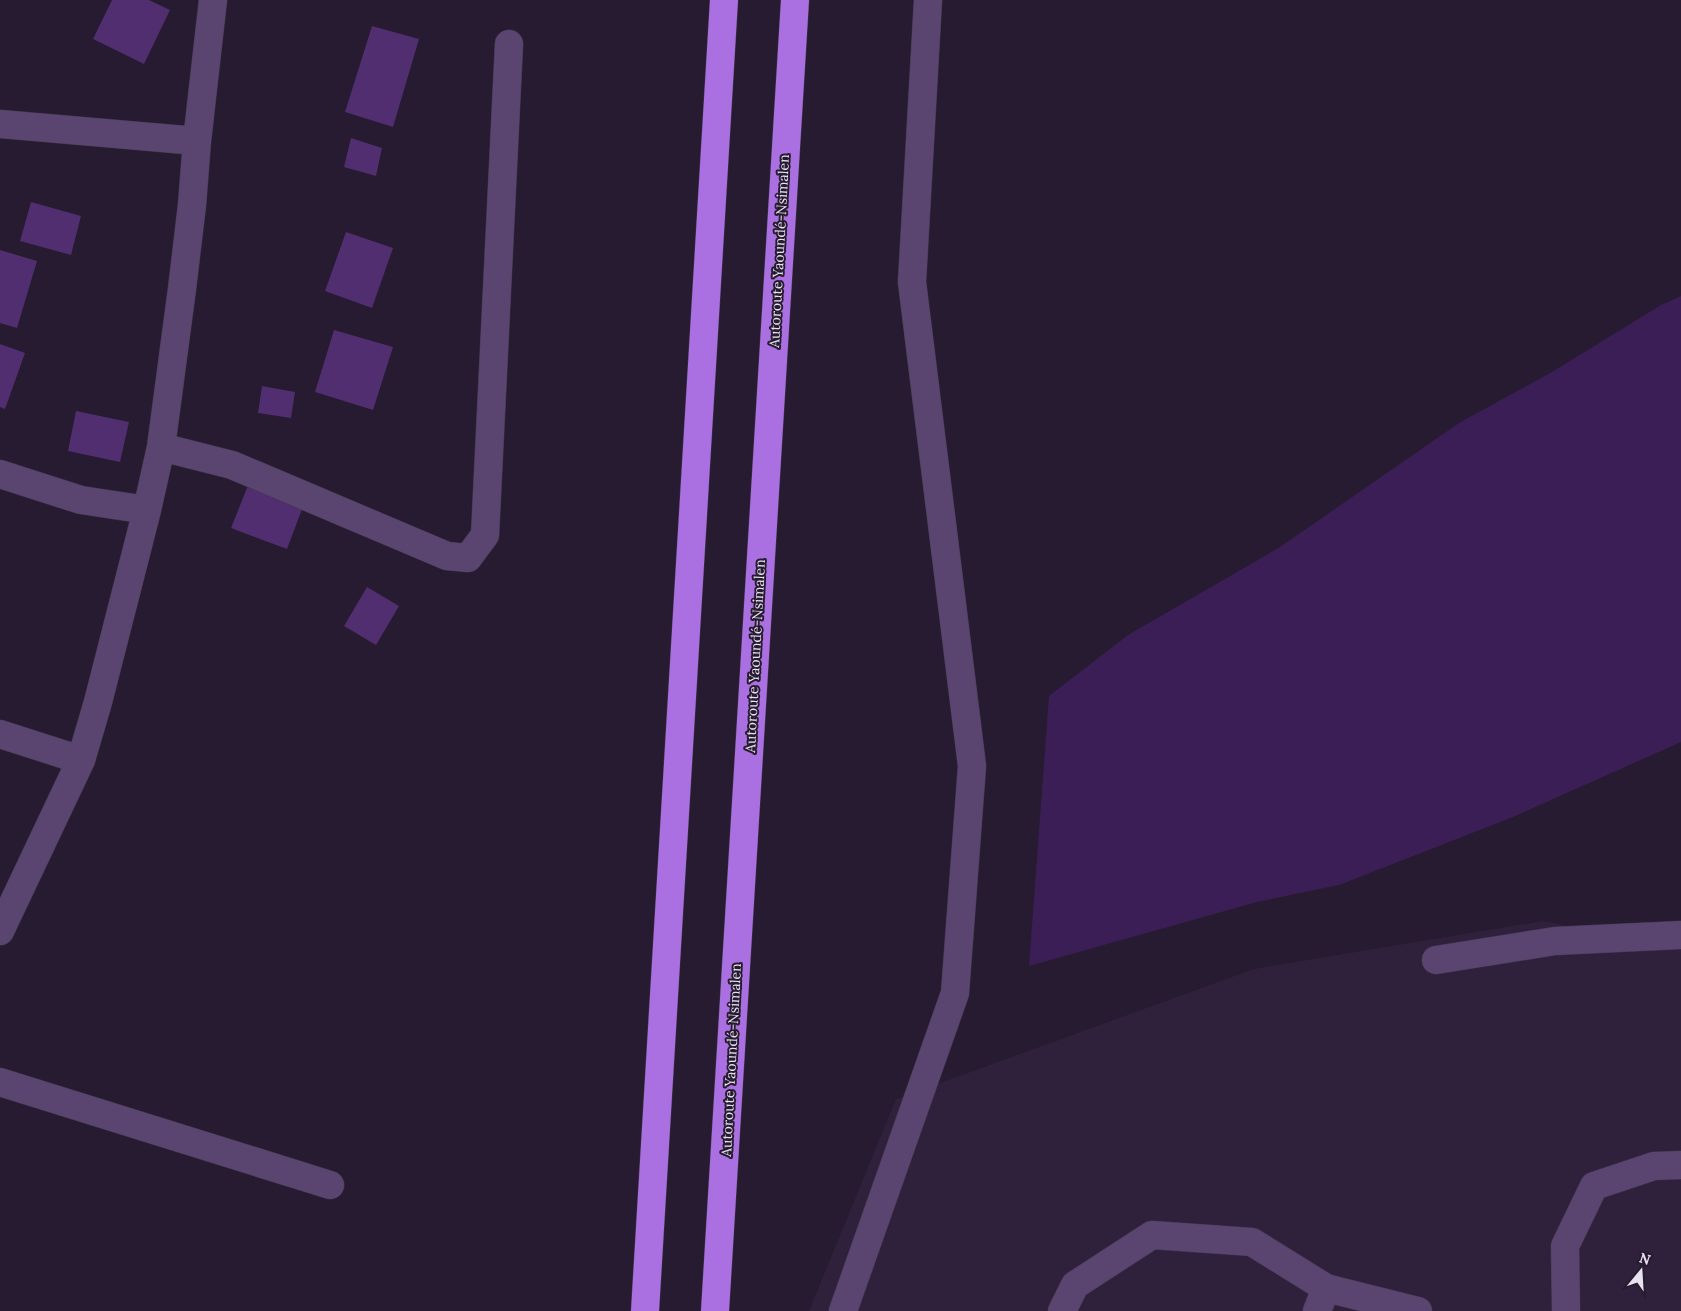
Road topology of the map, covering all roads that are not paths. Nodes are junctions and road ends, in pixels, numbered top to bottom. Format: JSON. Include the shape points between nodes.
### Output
{"nodes":[{"id":1,"x":214,"y":0,"type":"edge"},
{"id":2,"x":724,"y":0,"type":"edge"},
{"id":3,"x":795,"y":0,"type":"edge"},
{"id":4,"x":928,"y":0,"type":"edge"},
{"id":5,"x":509,"y":44,"type":"dead end"},
{"id":6,"x":0,"y":124,"type":"edge"},
{"id":7,"x":197,"y":141,"type":"junction"},
{"id":8,"x":161,"y":447,"type":"junction"},
{"id":9,"x":0,"y":474,"type":"edge"},
{"id":10,"x":147,"y":510,"type":"junction"},
{"id":11,"x":0,"y":734,"type":"edge"},
{"id":12,"x":81,"y":760,"type":"junction"},
{"id":13,"x":0,"y":931,"type":"edge"},
{"id":14,"x":1681,"y":935,"type":"edge"},
{"id":15,"x":1436,"y":960,"type":"dead end"},
{"id":16,"x":0,"y":1082,"type":"edge"},
{"id":17,"x":1681,"y":1165,"type":"edge"},
{"id":18,"x":330,"y":1185,"type":"dead end"},
{"id":19,"x":1321,"y":1300,"type":"edge"},
{"id":20,"x":645,"y":1311,"type":"edge"},
{"id":21,"x":716,"y":1311,"type":"edge"},
{"id":22,"x":843,"y":1311,"type":"edge"},
{"id":23,"x":1062,"y":1311,"type":"edge"},
{"id":24,"x":1418,"y":1311,"type":"edge"},
{"id":25,"x":1566,"y":1311,"type":"edge"}],
"edges":[{"from":1,"to":7,"type":"street"},
{"from":2,"to":20,"type":"highway"},
{"from":3,"to":21,"type":"highway","name":"Autoroute Yaoundé-Nsimalen"},
{"from":4,"to":22,"type":"street","via":[[912,282],[972,766],[955,993]]},
{"from":5,"to":8,"type":"street","via":[[485,535],[468,558],[447,556],[232,465]]},
{"from":6,"to":7,"type":"street"},
{"from":7,"to":8,"type":"street","via":[[192,205]]},
{"from":8,"to":10,"type":"street"},
{"from":9,"to":10,"type":"street","via":[[81,500]]},
{"from":10,"to":12,"type":"street"},
{"from":11,"to":12,"type":"street"},
{"from":12,"to":13,"type":"street"},
{"from":14,"to":15,"type":"street","via":[[1555,941]]},
{"from":16,"to":18,"type":"street"},
{"from":17,"to":25,"type":"street","via":[[1654,1166],[1594,1186],[1565,1246]]},
{"from":19,"to":23,"type":"street","via":[[1252,1242],[1152,1236],[1075,1285]]},
{"from":19,"to":24,"type":"street"}]}
